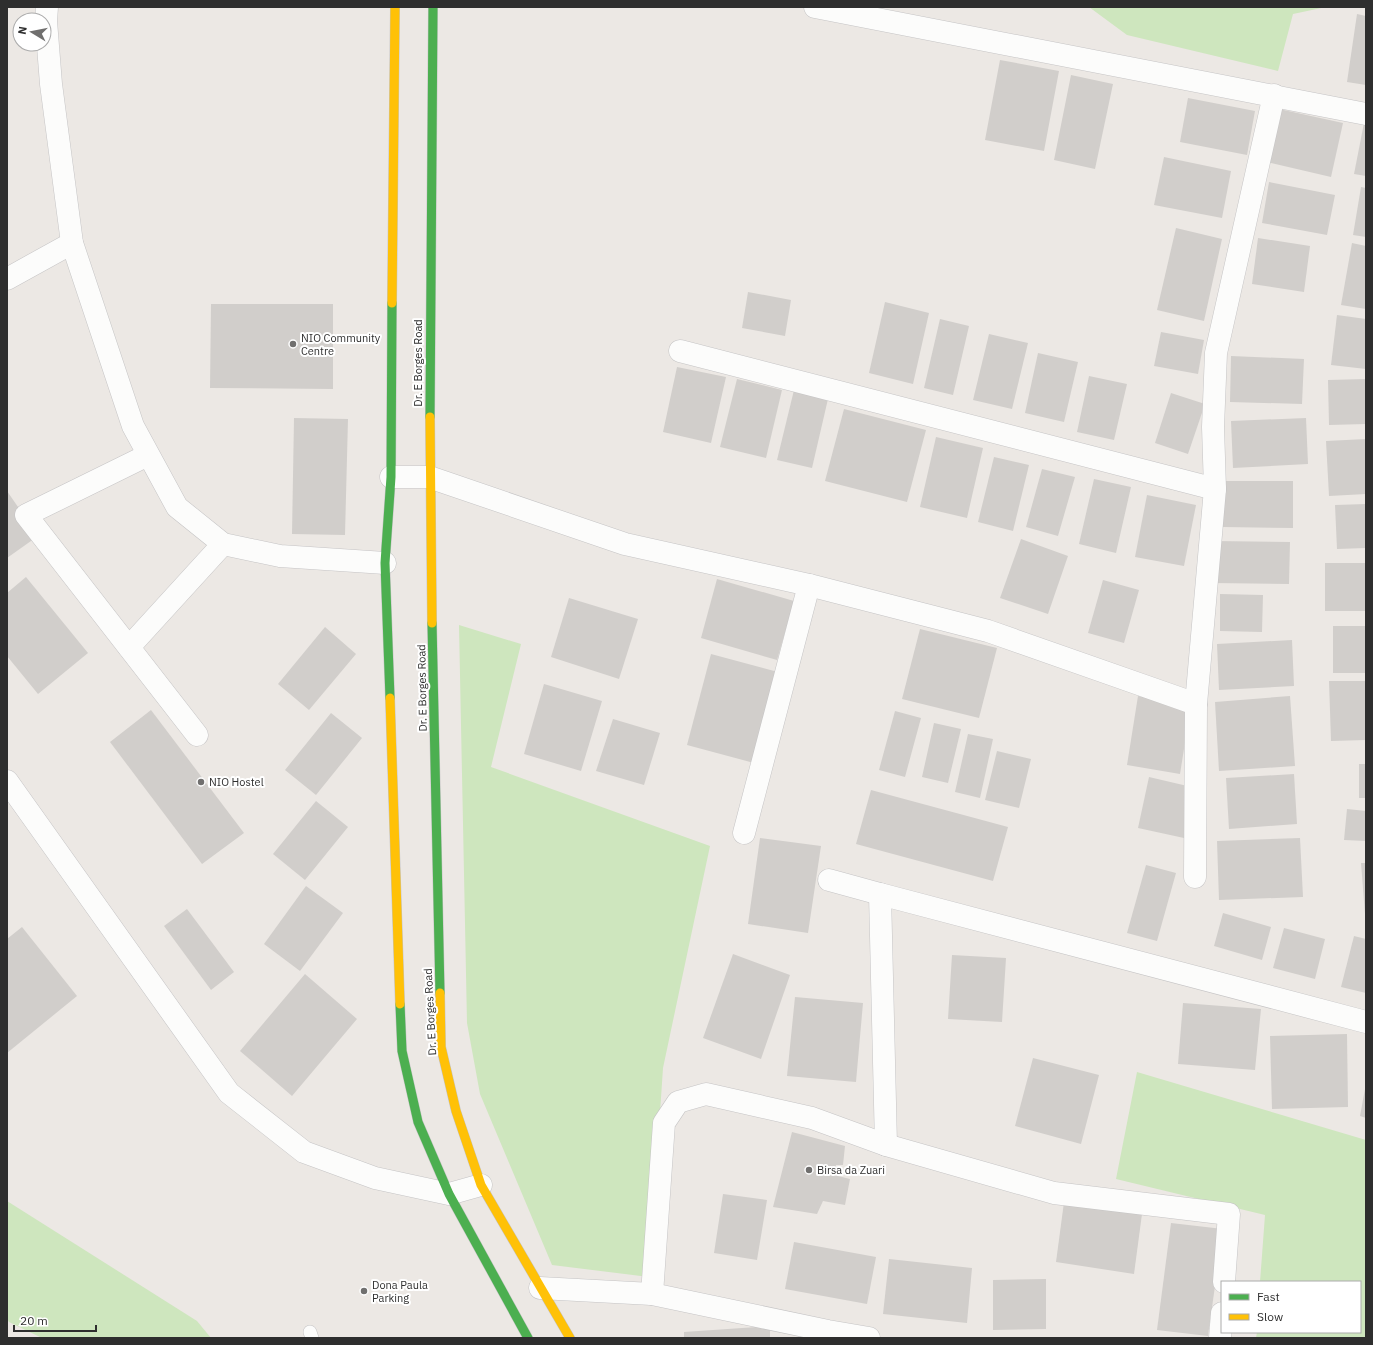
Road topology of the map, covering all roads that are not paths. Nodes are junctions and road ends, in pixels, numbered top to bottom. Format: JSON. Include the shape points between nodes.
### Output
{"nodes":[{"id":1,"x":47,"y":7,"type":"edge"},
{"id":2,"x":395,"y":7,"type":"edge"},
{"id":3,"x":433,"y":7,"type":"edge"},
{"id":4,"x":815,"y":7,"type":"edge"},
{"id":5,"x":1274,"y":95,"type":"junction"},
{"id":6,"x":1366,"y":114,"type":"edge"},
{"id":7,"x":72,"y":243,"type":"junction"},
{"id":8,"x":7,"y":279,"type":"edge"},
{"id":9,"x":680,"y":351,"type":"dead end"},
{"id":10,"x":148,"y":455,"type":"junction"},
{"id":11,"x":429,"y":477,"type":"junction"},
{"id":12,"x":391,"y":478,"type":"junction"},
{"id":13,"x":1215,"y":489,"type":"junction"},
{"id":14,"x":223,"y":544,"type":"junction"},
{"id":15,"x":385,"y":563,"type":"junction"},
{"id":16,"x":809,"y":585,"type":"junction"},
{"id":17,"x":129,"y":647,"type":"junction"},
{"id":18,"x":1196,"y":704,"type":"junction"},
{"id":19,"x":197,"y":735,"type":"dead end"},
{"id":20,"x":7,"y":781,"type":"edge"},
{"id":21,"x":744,"y":834,"type":"dead end"},
{"id":22,"x":1194,"y":877,"type":"dead end"},
{"id":23,"x":829,"y":880,"type":"dead end"},
{"id":24,"x":880,"y":894,"type":"junction"},
{"id":25,"x":1366,"y":1022,"type":"edge"},
{"id":26,"x":886,"y":1145,"type":"junction"},
{"id":27,"x":481,"y":1184,"type":"junction"},
{"id":28,"x":449,"y":1194,"type":"junction"},
{"id":29,"x":1224,"y":1281,"type":"edge"},
{"id":30,"x":540,"y":1288,"type":"junction"},
{"id":31,"x":652,"y":1294,"type":"junction"},
{"id":32,"x":1221,"y":1326,"type":"edge"},
{"id":33,"x":528,"y":1338,"type":"edge"},
{"id":34,"x":570,"y":1338,"type":"edge"},
{"id":35,"x":869,"y":1338,"type":"edge"},
{"id":36,"x":1220,"y":1338,"type":"edge"}],
"edges":[{"from":1,"to":7,"type":"street","via":[[51,84]]},
{"from":2,"to":12,"type":"main road"},
{"from":3,"to":11,"type":"main road","name":"Dr. E Borges Road"},
{"from":4,"to":5,"type":"street"},
{"from":5,"to":6,"type":"street"},
{"from":5,"to":13,"type":"street","via":[[1216,353],[1213,427]]},
{"from":7,"to":8,"type":"street"},
{"from":7,"to":10,"type":"street","via":[[133,426]]},
{"from":9,"to":13,"type":"street"},
{"from":10,"to":14,"type":"street","via":[[178,507]]},
{"from":10,"to":17,"type":"street","via":[[26,516]]},
{"from":11,"to":12,"type":"street"},
{"from":11,"to":16,"type":"street","via":[[625,544]]},
{"from":11,"to":27,"type":"main road","name":"Dr. E Borges Road","via":[[441,1047],[456,1111]]},
{"from":12,"to":15,"type":"main road"},
{"from":13,"to":18,"type":"street"},
{"from":14,"to":15,"type":"street","via":[[280,556]]},
{"from":14,"to":17,"type":"street"},
{"from":15,"to":28,"type":"main road","via":[[402,1051],[418,1122]]},
{"from":16,"to":18,"type":"street","via":[[988,631]]},
{"from":16,"to":21,"type":"street"},
{"from":17,"to":19,"type":"street"},
{"from":18,"to":22,"type":"street"},
{"from":20,"to":28,"type":"street","via":[[228,1093],[304,1152],[375,1178]]},
{"from":23,"to":24,"type":"street"},
{"from":24,"to":25,"type":"street"},
{"from":24,"to":26,"type":"street"},
{"from":26,"to":29,"type":"street","via":[[1054,1193],[1229,1214]]},
{"from":26,"to":31,"type":"street","via":[[812,1118],[706,1094],[678,1102],[664,1123]]},
{"from":27,"to":28,"type":"street"},
{"from":27,"to":30,"type":"main road","name":"Dr. E Borges Road"},
{"from":28,"to":33,"type":"main road"},
{"from":30,"to":31,"type":"street"},
{"from":30,"to":34,"type":"main road","name":"Dr. E Borges Road"},
{"from":31,"to":35,"type":"street","via":[[828,1332]]},
{"from":32,"to":36,"type":"street"}]}
